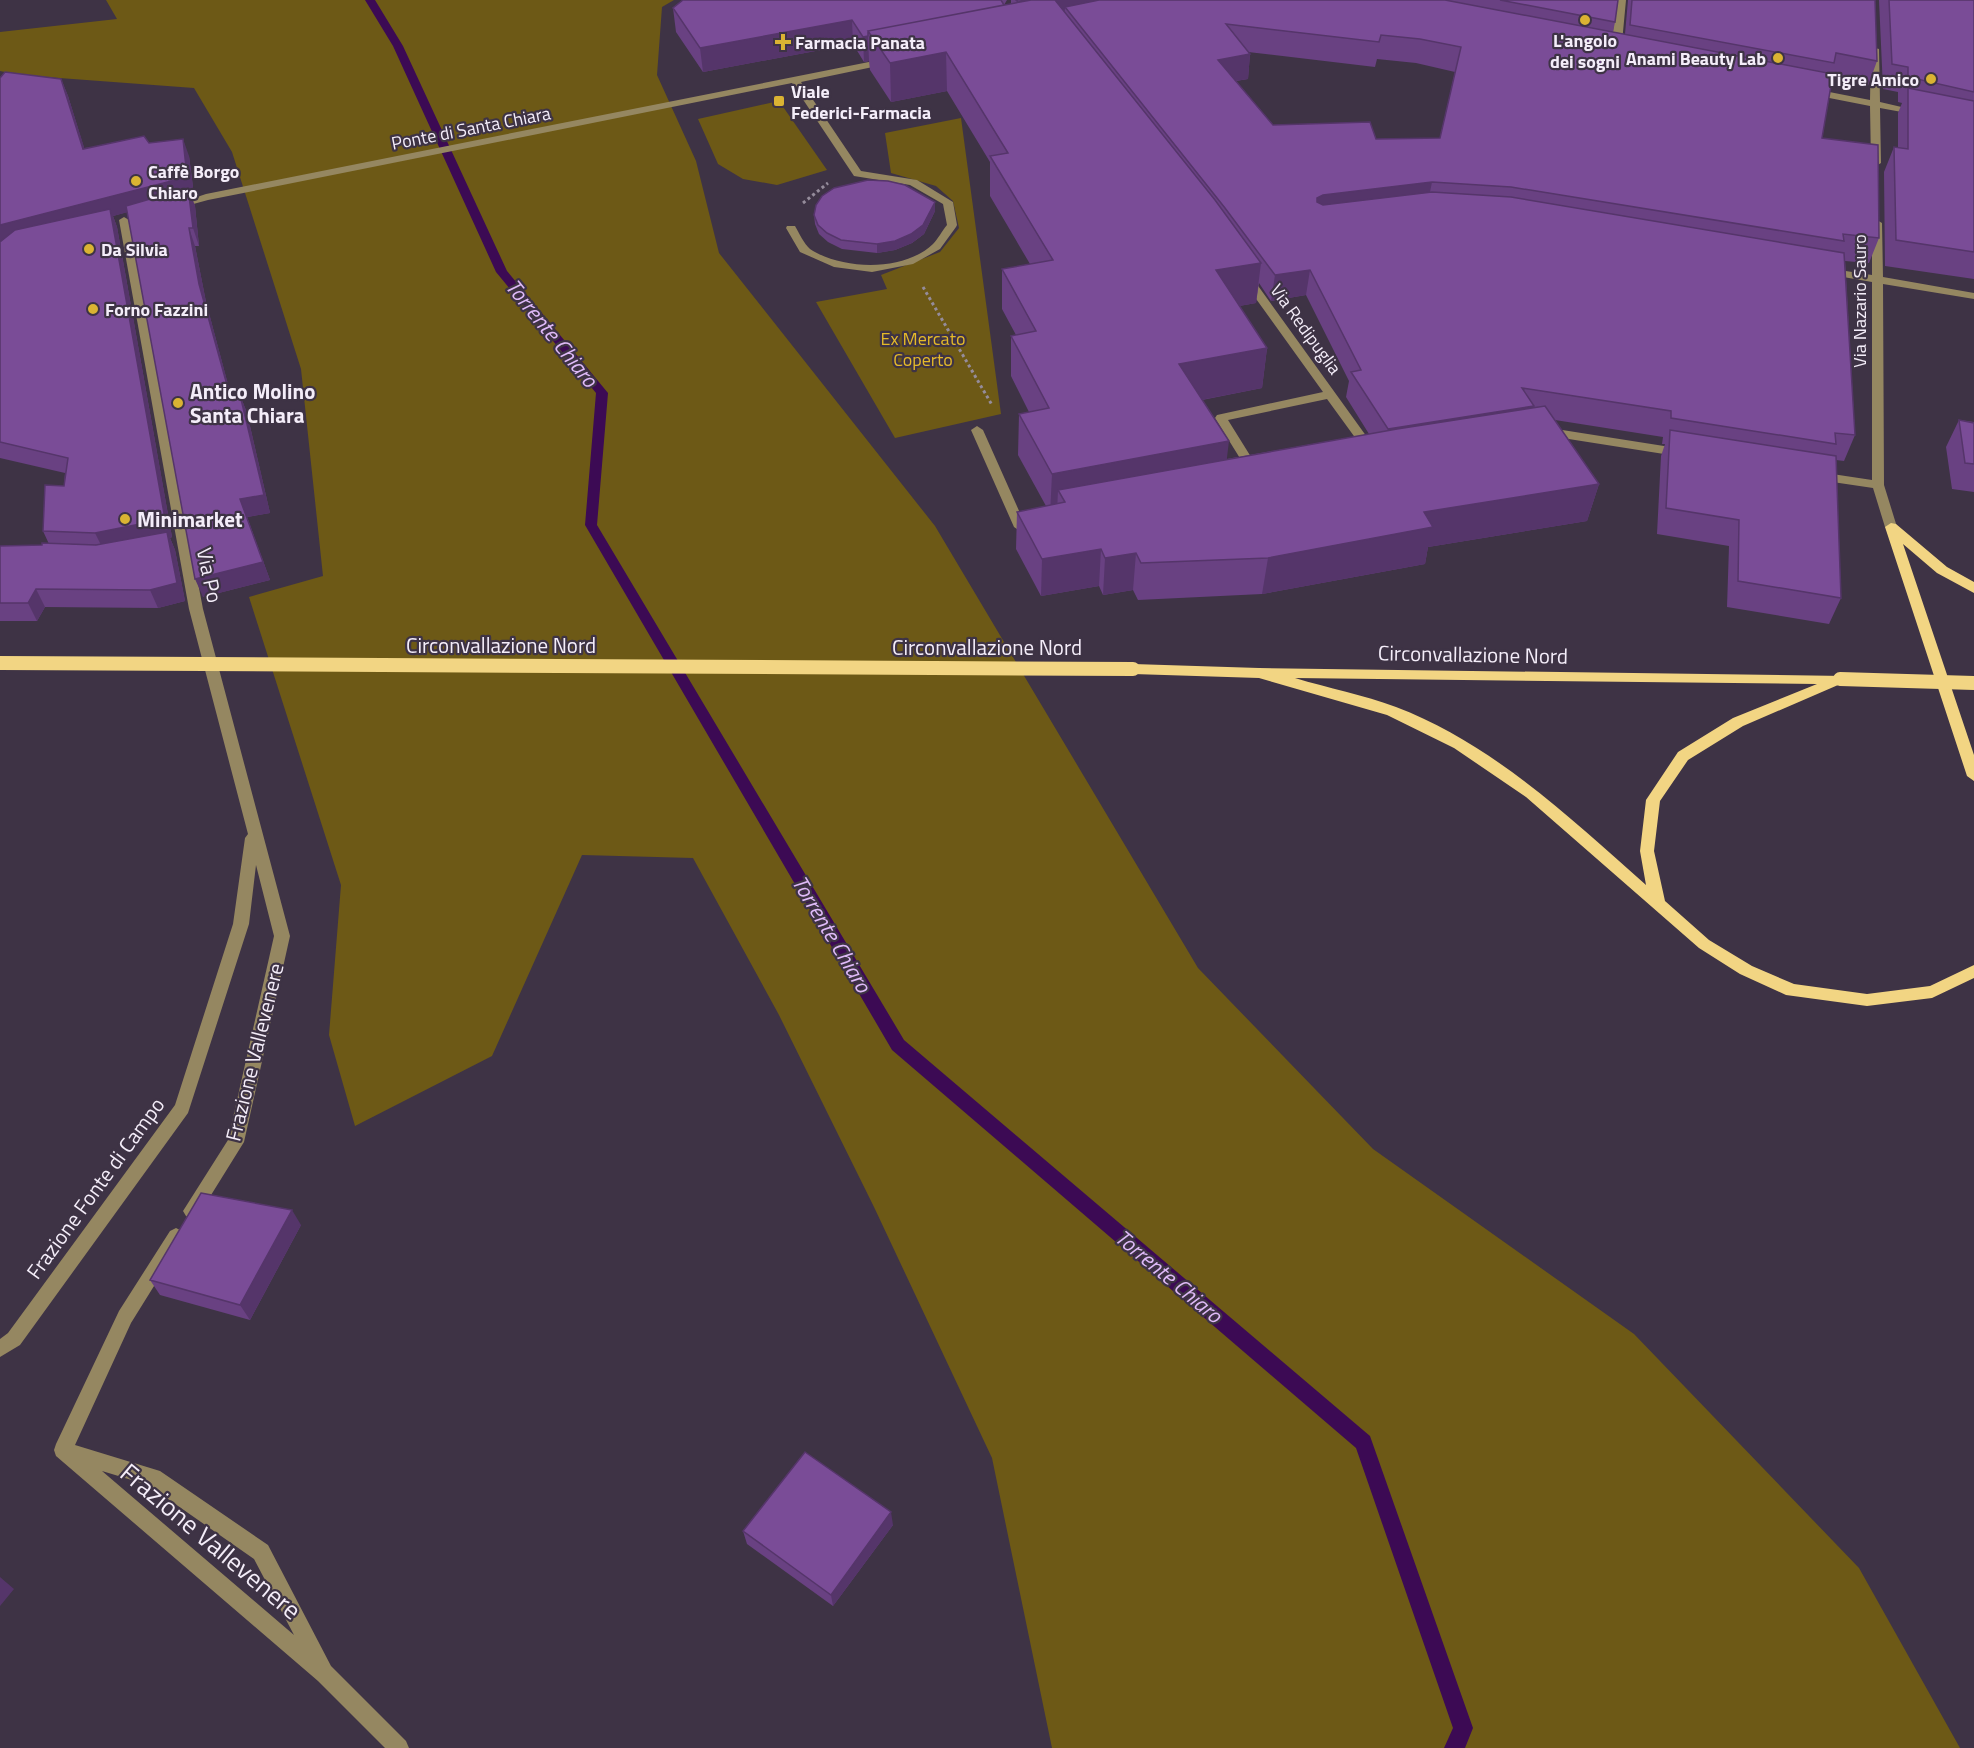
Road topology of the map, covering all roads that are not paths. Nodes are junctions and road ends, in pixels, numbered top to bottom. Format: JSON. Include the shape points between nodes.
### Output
{"nodes":[{"id":1,"x":1621,"y":0,"type":"edge"},
{"id":2,"x":1874,"y":35,"type":"edge"},
{"id":3,"x":1604,"y":51,"type":"edge"},
{"id":4,"x":1616,"y":53,"type":"junction"},
{"id":5,"x":1628,"y":56,"type":"edge"},
{"id":6,"x":899,"y":59,"type":"edge"},
{"id":7,"x":794,"y":79,"type":"junction"},
{"id":8,"x":1799,"y":89,"type":"edge"},
{"id":9,"x":1876,"y":104,"type":"junction"},
{"id":10,"x":1929,"y":114,"type":"edge"},
{"id":11,"x":1876,"y":175,"type":"edge"},
{"id":12,"x":165,"y":209,"type":"edge"},
{"id":13,"x":1876,"y":210,"type":"edge"},
{"id":14,"x":124,"y":220,"type":"edge"},
{"id":15,"x":791,"y":228,"type":"road end"},
{"id":16,"x":1237,"y":265,"type":"edge"},
{"id":17,"x":1819,"y":270,"type":"edge"},
{"id":18,"x":1877,"y":280,"type":"junction"},
{"id":19,"x":1974,"y":296,"type":"edge"},
{"id":20,"x":1331,"y":394,"type":"junction"},
{"id":21,"x":977,"y":430,"type":"dead end"},
{"id":22,"x":1532,"y":436,"type":"edge"},
{"id":23,"x":1694,"y":455,"type":"edge"},
{"id":24,"x":1374,"y":462,"type":"edge"},
{"id":25,"x":1809,"y":474,"type":"edge"},
{"id":26,"x":1254,"y":483,"type":"edge"},
{"id":27,"x":1878,"y":485,"type":"junction"},
{"id":28,"x":1043,"y":523,"type":"edge"},
{"id":29,"x":1891,"y":527,"type":"junction"},
{"id":30,"x":1974,"y":588,"type":"edge"},
{"id":31,"x":0,"y":663,"type":"edge"},
{"id":32,"x":1259,"y":673,"type":"junction"},
{"id":33,"x":1840,"y":679,"type":"junction"},
{"id":34,"x":1974,"y":682,"type":"edge"},
{"id":35,"x":1974,"y":776,"type":"edge"},
{"id":36,"x":253,"y":829,"type":"junction"},
{"id":37,"x":1657,"y":901,"type":"junction"},
{"id":38,"x":1974,"y":971,"type":"edge"},
{"id":39,"x":0,"y":1349,"type":"edge"},
{"id":40,"x":63,"y":1450,"type":"junction"},
{"id":41,"x":325,"y":1674,"type":"junction"},
{"id":42,"x":399,"y":1748,"type":"edge"}],
"edges":[{"from":1,"to":4,"type":"street"},
{"from":2,"to":9,"type":"street"},
{"from":3,"to":4,"type":"street"},
{"from":4,"to":5,"type":"street"},
{"from":6,"to":7,"type":"street","name":"Ponte di Santa Chiara"},
{"from":7,"to":12,"type":"street","name":"Ponte di Santa Chiara","via":[[206,197]]},
{"from":7,"to":15,"type":"street","via":[[858,174],[913,182],[948,202],[952,225],[936,248],[909,262],[872,269],[838,265],[804,250]]},
{"from":8,"to":9,"type":"street"},
{"from":9,"to":10,"type":"street"},
{"from":9,"to":11,"type":"street"},
{"from":13,"to":18,"type":"street","name":"Via Nazario Sauro"},
{"from":14,"to":36,"type":"street","name":"Via Po","via":[[176,543]]},
{"from":16,"to":20,"type":"street","name":"Via Redipuglia"},
{"from":17,"to":18,"type":"street"},
{"from":18,"to":19,"type":"street"},
{"from":18,"to":27,"type":"street","name":"Via Nazario Sauro"},
{"from":20,"to":24,"type":"street","name":"Via Redipuglia"},
{"from":20,"to":26,"type":"street","name":"Via Redipuglia","via":[[1221,418]]},
{"from":21,"to":28,"type":"street","via":[[1020,527]]},
{"from":22,"to":23,"type":"street","via":[[1556,433]]},
{"from":25,"to":27,"type":"street"},
{"from":27,"to":29,"type":"street","name":"Via Nazario Sauro"},
{"from":29,"to":30,"type":"main road","via":[[1942,570]]},
{"from":29,"to":35,"type":"main road"},
{"from":31,"to":32,"type":"main road","name":"Circonvallazione Nord","bridge":true},
{"from":32,"to":33,"type":"main road","name":"Circonvallazione Nord"},
{"from":32,"to":37,"type":"main road","via":[[1392,711],[1459,744],[1532,793]]},
{"from":33,"to":34,"type":"main road","name":"Circonvallazione Nord","bridge":true},
{"from":33,"to":37,"type":"main road","via":[[1738,722],[1683,756],[1653,800],[1647,850]]},
{"from":36,"to":39,"type":"street","name":"Frazione Fonte di Campo","via":[[241,924],[182,1108],[14,1339]]},
{"from":36,"to":40,"type":"street","name":"Frazione Vallevenere","via":[[282,936],[236,1142],[125,1317]]},
{"from":37,"to":38,"type":"main road","via":[[1704,944],[1746,970],[1791,990],[1867,1000],[1932,992]]},
{"from":40,"to":41,"type":"street","name":"Frazione Vallevenere"},
{"from":40,"to":41,"type":"street","name":"Frazione Vallevenere","via":[[153,1477],[261,1552]]},
{"from":41,"to":42,"type":"street","name":"Frazione Vallevenere"}]}
